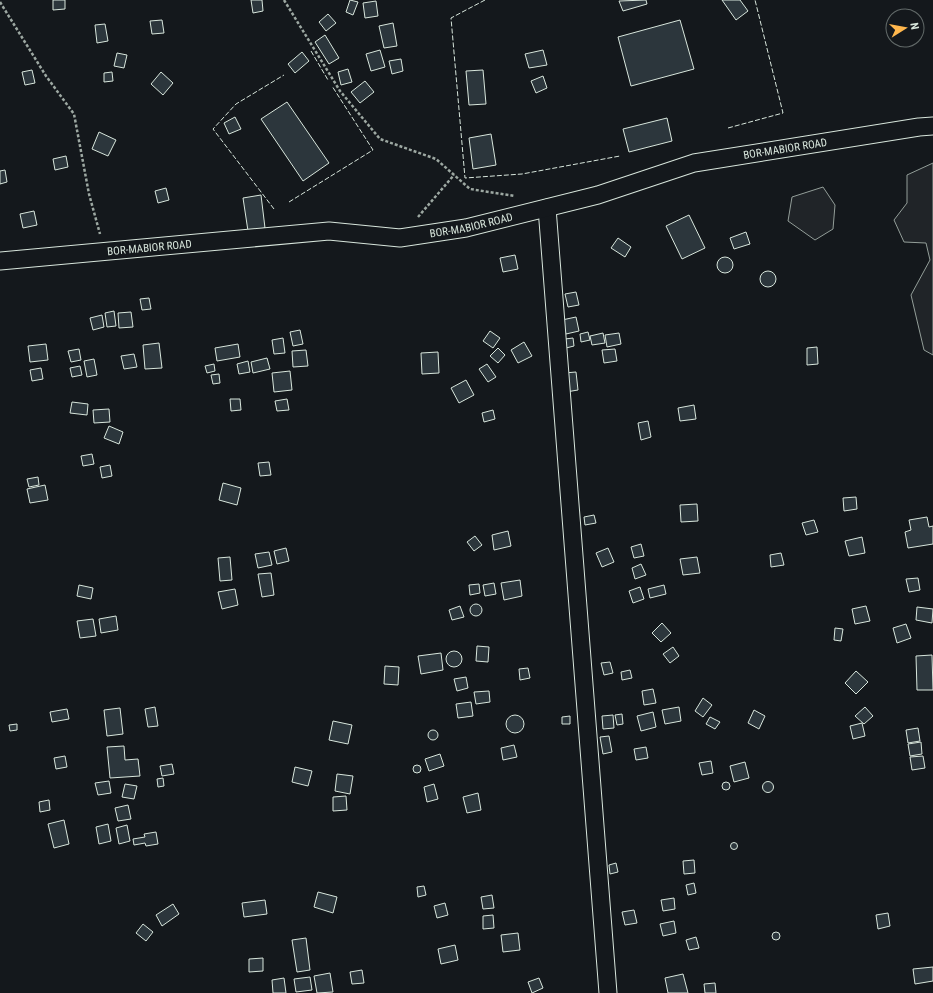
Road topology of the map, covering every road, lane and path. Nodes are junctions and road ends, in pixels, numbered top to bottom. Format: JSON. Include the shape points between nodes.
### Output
{"nodes":[{"id":1,"x":284,"y":0,"type":"edge"},
{"id":2,"x":0,"y":2,"type":"edge"},
{"id":3,"x":933,"y":126,"type":"edge"},
{"id":4,"x":454,"y":175,"type":"junction"},
{"id":5,"x":523,"y":196,"type":"dead end"},
{"id":6,"x":547,"y":208,"type":"junction"},
{"id":7,"x":400,"y":238,"type":"junction"},
{"id":8,"x":105,"y":251,"type":"junction"},
{"id":9,"x":0,"y":261,"type":"edge"},
{"id":10,"x":608,"y":993,"type":"edge"}],
"edges":[{"from":1,"to":4,"type":"path","via":[[340,91],[380,139],[436,159]]},
{"from":2,"to":8,"type":"path","via":[[46,76],[74,114],[89,194]]},
{"from":3,"to":6,"type":"street","name":"BOR-MABIOR ROAD","via":[[694,163],[598,196]]},
{"from":4,"to":5,"type":"path","via":[[470,189]]},
{"from":4,"to":7,"type":"path"},
{"from":6,"to":7,"type":"street","name":"BOR-MABIOR ROAD","via":[[466,228]]},
{"from":6,"to":10,"type":"street"},
{"from":7,"to":8,"type":"street","name":"BOR-MABIOR ROAD","via":[[329,231]]},
{"from":8,"to":9,"type":"street","name":"BOR-MABIOR ROAD"}]}
